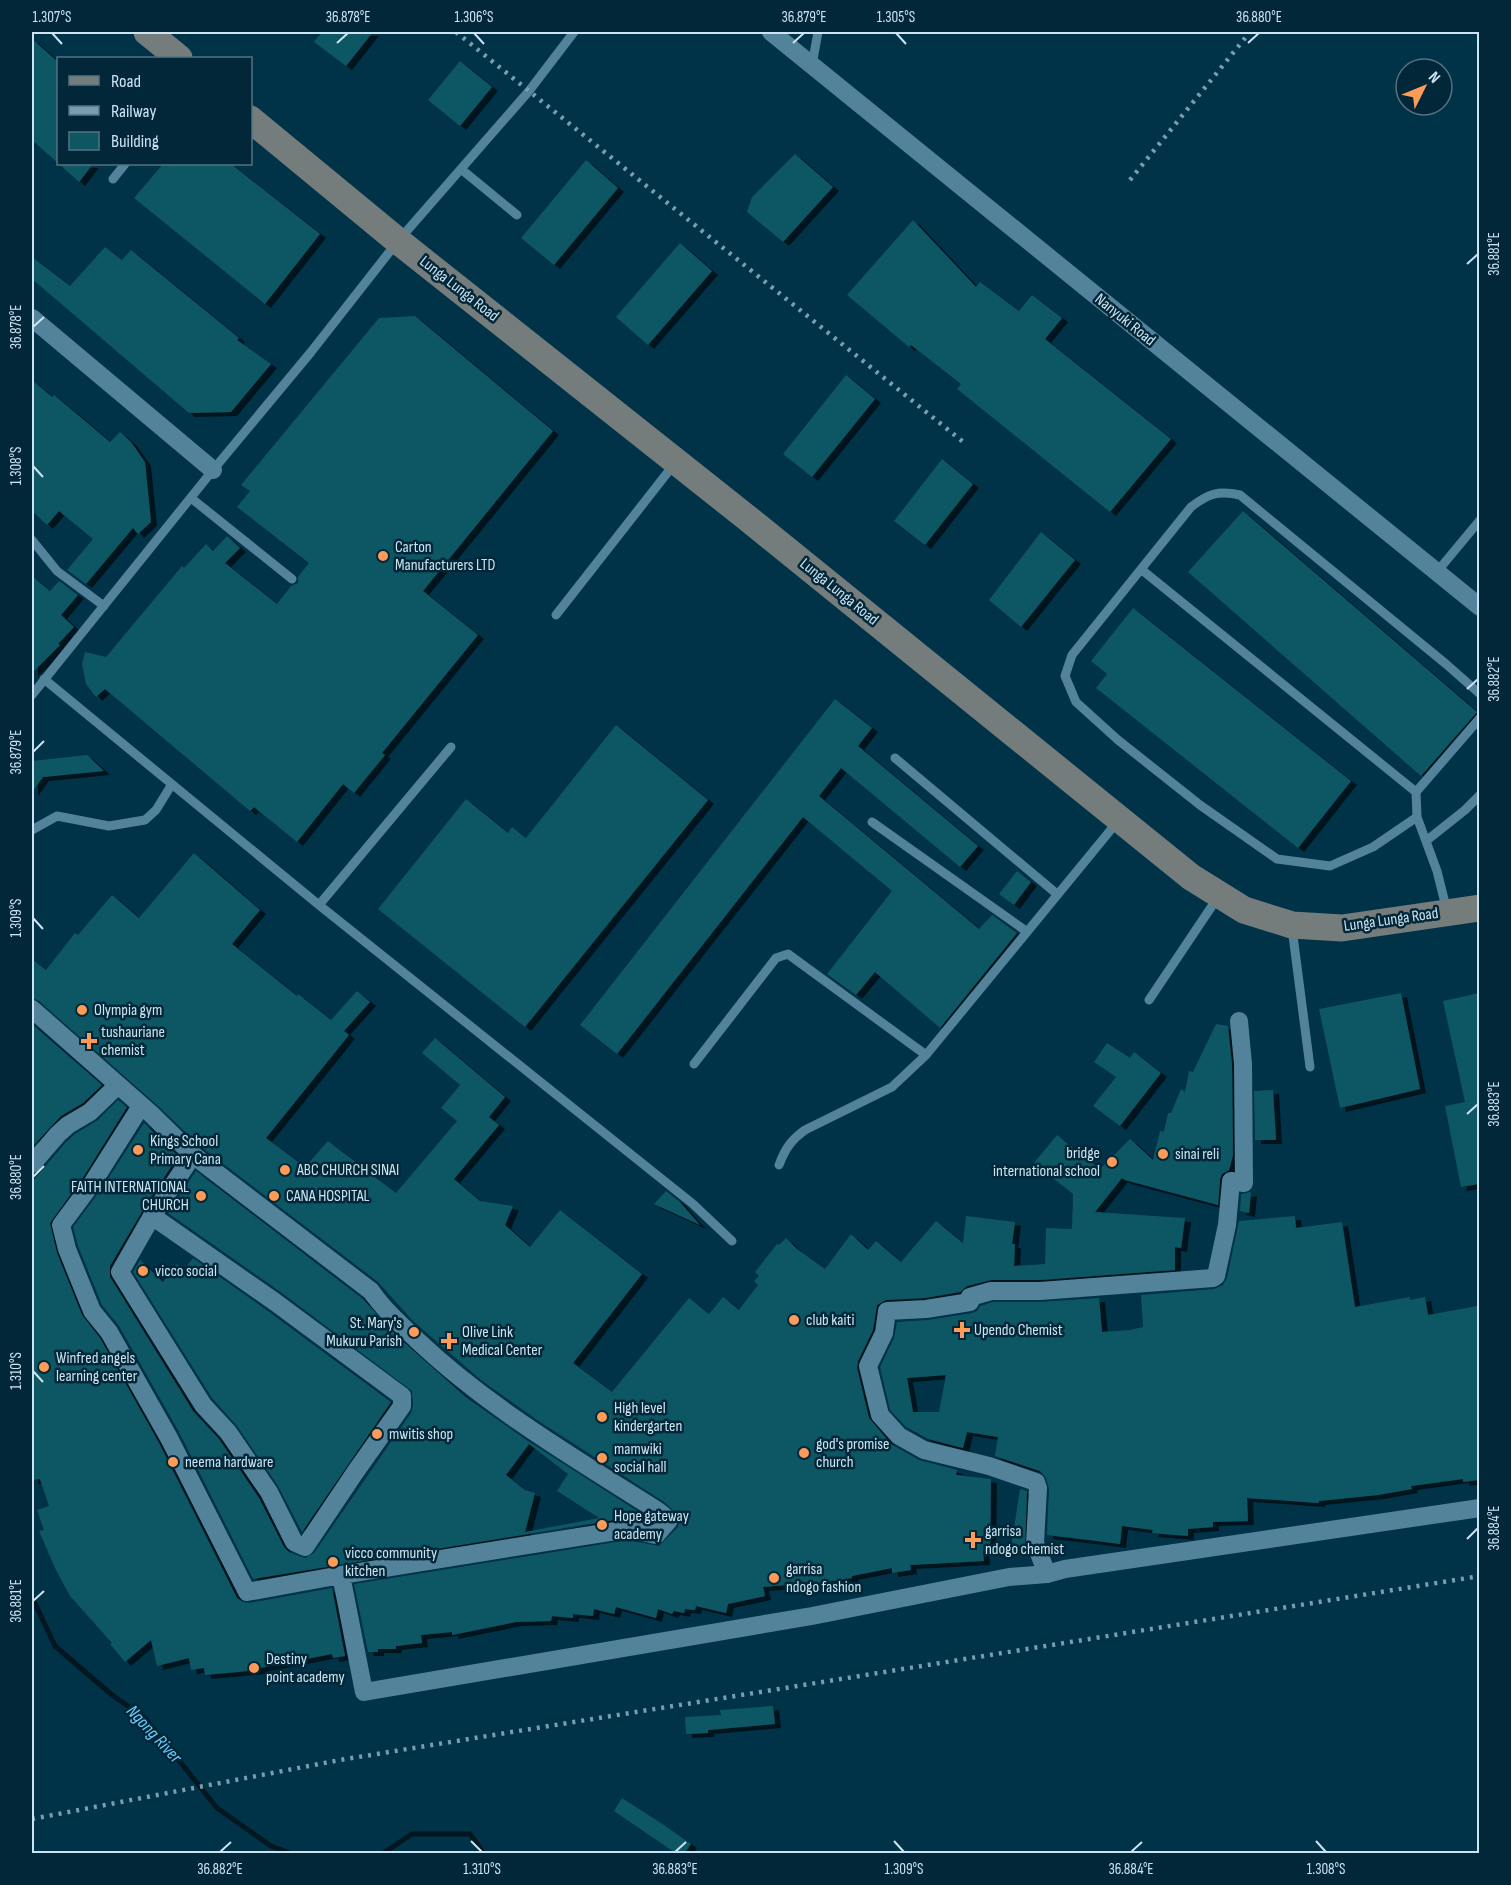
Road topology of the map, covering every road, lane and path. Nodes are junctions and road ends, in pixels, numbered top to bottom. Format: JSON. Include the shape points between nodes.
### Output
{"nodes":[{"id":1,"x":147,"y":32,"type":"edge"},
{"id":2,"x":574,"y":32,"type":"edge"},
{"id":3,"x":771,"y":32,"type":"edge"},
{"id":4,"x":818,"y":32,"type":"edge"},
{"id":5,"x":178,"y":57,"type":"edge"},
{"id":6,"x":812,"y":65,"type":"junction"},
{"id":7,"x":252,"y":121,"type":"edge"},
{"id":8,"x":124,"y":165,"type":"edge"},
{"id":9,"x":461,"y":169,"type":"junction"},
{"id":10,"x":112,"y":179,"type":"dead end"},
{"id":11,"x":517,"y":215,"type":"dead end"},
{"id":12,"x":398,"y":241,"type":"junction"},
{"id":13,"x":32,"y":318,"type":"edge"},
{"id":14,"x":677,"y":462,"type":"junction"},
{"id":15,"x":213,"y":470,"type":"junction"},
{"id":16,"x":190,"y":498,"type":"junction"},
{"id":17,"x":1479,"y":520,"type":"edge"},
{"id":18,"x":32,"y":540,"type":"edge"},
{"id":19,"x":1142,"y":570,"type":"junction"},
{"id":20,"x":1436,"y":573,"type":"junction"},
{"id":21,"x":292,"y":579,"type":"dead end"},
{"id":22,"x":104,"y":606,"type":"junction"},
{"id":23,"x":1479,"y":607,"type":"edge"},
{"id":24,"x":556,"y":615,"type":"dead end"},
{"id":25,"x":44,"y":679,"type":"junction"},
{"id":26,"x":1479,"y":694,"type":"edge"},
{"id":27,"x":32,"y":695,"type":"edge"},
{"id":28,"x":1479,"y":718,"type":"edge"},
{"id":29,"x":451,"y":747,"type":"dead end"},
{"id":30,"x":895,"y":759,"type":"dead end"},
{"id":31,"x":172,"y":784,"type":"junction"},
{"id":32,"x":1416,"y":792,"type":"junction"},
{"id":33,"x":1479,"y":795,"type":"edge"},
{"id":34,"x":1417,"y":817,"type":"junction"},
{"id":35,"x":1120,"y":819,"type":"junction"},
{"id":36,"x":872,"y":822,"type":"dead end"},
{"id":37,"x":32,"y":830,"type":"edge"},
{"id":38,"x":1426,"y":841,"type":"junction"},
{"id":39,"x":1058,"y":894,"type":"junction"},
{"id":40,"x":1220,"y":895,"type":"junction"},
{"id":41,"x":319,"y":905,"type":"junction"},
{"id":42,"x":1479,"y":908,"type":"edge"},
{"id":43,"x":1448,"y":913,"type":"junction"},
{"id":44,"x":1292,"y":925,"type":"junction"},
{"id":45,"x":1026,"y":931,"type":"junction"},
{"id":46,"x":1149,"y":1000,"type":"dead end"},
{"id":47,"x":32,"y":1009,"type":"edge"},
{"id":48,"x":1239,"y":1021,"type":"dead end"},
{"id":49,"x":926,"y":1055,"type":"junction"},
{"id":50,"x":694,"y":1064,"type":"dead end"},
{"id":51,"x":1310,"y":1067,"type":"dead end"},
{"id":52,"x":118,"y":1085,"type":"junction"},
{"id":53,"x":141,"y":1106,"type":"junction"},
{"id":54,"x":193,"y":1155,"type":"junction"},
{"id":55,"x":32,"y":1164,"type":"edge"},
{"id":56,"x":779,"y":1165,"type":"dead end"},
{"id":57,"x":152,"y":1216,"type":"junction"},
{"id":58,"x":732,"y":1240,"type":"dead end"},
{"id":59,"x":1479,"y":1508,"type":"edge"},
{"id":60,"x":1047,"y":1574,"type":"junction"},
{"id":61,"x":341,"y":1575,"type":"junction"}],
"edges":[{"from":1,"to":5,"type":"main road"},
{"from":2,"to":9,"type":"lane"},
{"from":3,"to":6,"type":"street","name":"Nanyuki Road"},
{"from":4,"to":6,"type":"lane"},
{"from":6,"to":20,"type":"street","name":"Nanyuki Road"},
{"from":7,"to":12,"type":"main road","name":"Lunga Lunga Road"},
{"from":8,"to":10,"type":"lane"},
{"from":9,"to":11,"type":"lane"},
{"from":9,"to":12,"type":"lane"},
{"from":12,"to":14,"type":"main road","name":"Lunga Lunga Road"},
{"from":12,"to":15,"type":"lane"},
{"from":13,"to":15,"type":"street"},
{"from":14,"to":24,"type":"lane"},
{"from":14,"to":35,"type":"main road","name":"Lunga Lunga Road"},
{"from":15,"to":16,"type":"lane"},
{"from":16,"to":21,"type":"lane"},
{"from":16,"to":22,"type":"lane"},
{"from":17,"to":20,"type":"lane"},
{"from":18,"to":22,"type":"lane","via":[[57,571]]},
{"from":19,"to":26,"type":"lane","via":[[1191,507],[1207,495],[1239,495]]},
{"from":19,"to":32,"type":"lane"},
{"from":19,"to":34,"type":"lane","via":[[1072,655],[1065,676],[1077,702],[1118,740],[1277,859],[1330,866],[1373,847]]},
{"from":20,"to":23,"type":"street","name":"Nanyuki Road"},
{"from":22,"to":25,"type":"lane"},
{"from":25,"to":27,"type":"lane"},
{"from":25,"to":31,"type":"lane"},
{"from":28,"to":32,"type":"lane"},
{"from":29,"to":41,"type":"lane"},
{"from":30,"to":39,"type":"lane"},
{"from":31,"to":37,"type":"lane","via":[[145,820],[109,826],[57,816]]},
{"from":31,"to":41,"type":"lane"},
{"from":32,"to":34,"type":"lane"},
{"from":33,"to":38,"type":"lane"},
{"from":34,"to":38,"type":"lane"},
{"from":35,"to":39,"type":"lane"},
{"from":35,"to":40,"type":"main road","name":"Lunga Lunga Road","via":[[1191,877]]},
{"from":36,"to":45,"type":"lane"},
{"from":38,"to":43,"type":"lane"},
{"from":39,"to":45,"type":"lane"},
{"from":40,"to":44,"type":"main road","name":"Lunga Lunga Road","via":[[1244,910]]},
{"from":40,"to":46,"type":"lane"},
{"from":41,"to":58,"type":"lane","via":[[693,1204]]},
{"from":42,"to":43,"type":"main road","name":"Lunga Lunga Road"},
{"from":43,"to":44,"type":"main road","name":"Lunga Lunga Road","via":[[1342,928]]},
{"from":44,"to":51,"type":"lane"},
{"from":45,"to":49,"type":"lane"},
{"from":47,"to":52,"type":"street"},
{"from":48,"to":60,"type":"street","via":[[1244,1183],[1231,1181],[1216,1276],[1040,1291],[991,1290],[970,1296],[970,1302],[887,1311],[885,1333],[868,1366],[880,1415],[899,1436],[924,1450],[1036,1482],[1035,1543]]},
{"from":49,"to":50,"type":"lane","via":[[788,954],[776,958]]},
{"from":49,"to":56,"type":"lane","via":[[892,1087],[794,1138],[785,1148]]},
{"from":52,"to":53,"type":"street"},
{"from":52,"to":55,"type":"street","via":[[90,1112],[58,1134]]},
{"from":53,"to":54,"type":"street"},
{"from":53,"to":61,"type":"street","via":[[61,1226],[92,1311],[109,1332],[169,1438],[247,1592]]},
{"from":54,"to":57,"type":"street"},
{"from":54,"to":61,"type":"street","via":[[371,1291],[383,1308],[449,1371],[669,1520],[656,1536],[628,1529]]},
{"from":57,"to":57,"type":"street","via":[[120,1272],[198,1398],[228,1432],[263,1484],[294,1542],[304,1548],[402,1406],[402,1396]]},
{"from":59,"to":60,"type":"street"},
{"from":60,"to":61,"type":"street","via":[[1009,1576],[812,1616],[364,1692]]}]}
